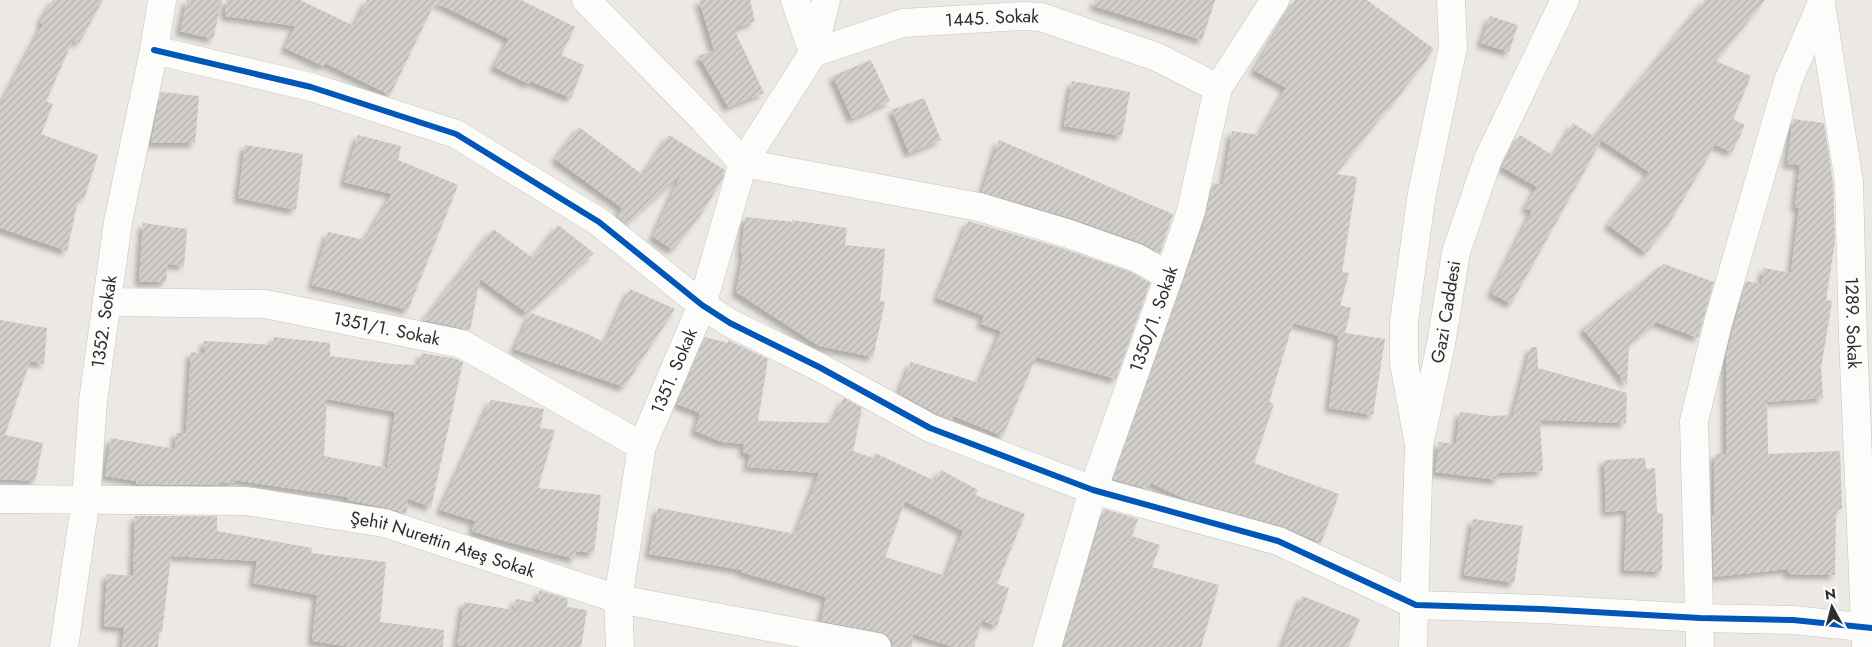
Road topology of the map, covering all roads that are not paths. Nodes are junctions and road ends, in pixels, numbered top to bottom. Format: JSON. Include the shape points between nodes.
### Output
{"nodes":[{"id":1,"x":162,"y":0,"type":"edge"},
{"id":2,"x":586,"y":0,"type":"edge"},
{"id":3,"x":795,"y":0,"type":"edge"},
{"id":4,"x":826,"y":0,"type":"edge"},
{"id":5,"x":1275,"y":0,"type":"edge"},
{"id":6,"x":1452,"y":0,"type":"edge"},
{"id":7,"x":1565,"y":0,"type":"edge"},
{"id":8,"x":1821,"y":3,"type":"edge"},
{"id":9,"x":154,"y":50,"type":"junction"},
{"id":10,"x":813,"y":53,"type":"junction"},
{"id":11,"x":1218,"y":88,"type":"junction"},
{"id":12,"x":743,"y":164,"type":"junction"},
{"id":13,"x":1170,"y":276,"type":"junction"},
{"id":14,"x":107,"y":302,"type":"junction"},
{"id":15,"x":702,"y":305,"type":"junction"},
{"id":16,"x":1862,"y":338,"type":"edge"},
{"id":17,"x":1419,"y":445,"type":"junction"},
{"id":18,"x":642,"y":446,"type":"junction"},
{"id":19,"x":1093,"y":490,"type":"junction"},
{"id":20,"x":86,"y":499,"type":"junction"},
{"id":21,"x":0,"y":500,"type":"edge"},
{"id":22,"x":618,"y":599,"type":"junction"},
{"id":23,"x":1416,"y":605,"type":"junction"},
{"id":24,"x":1700,"y":618,"type":"junction"},
{"id":25,"x":1868,"y":634,"type":"edge"},
{"id":26,"x":64,"y":647,"type":"edge"},
{"id":27,"x":620,"y":647,"type":"edge"},
{"id":28,"x":877,"y":647,"type":"edge"},
{"id":29,"x":1047,"y":647,"type":"edge"},
{"id":30,"x":1414,"y":647,"type":"edge"},
{"id":31,"x":1700,"y":647,"type":"edge"}],
"edges":[{"from":1,"to":9,"type":"street","name":"1352. Sokak"},
{"from":2,"to":12,"type":"street"},
{"from":3,"to":10,"type":"street"},
{"from":4,"to":10,"type":"street","name":"1351. Sokak"},
{"from":5,"to":11,"type":"street","name":"1350/1. Sokak"},
{"from":6,"to":17,"type":"street","via":[[1453,47],[1422,193],[1404,321],[1404,363]]},
{"from":7,"to":17,"type":"street","name":"Gazi Caddesi","via":[[1488,159],[1471,205],[1456,252],[1441,344]]},
{"from":8,"to":16,"type":"street","name":"1289. Sokak","via":[[1850,182]]},
{"from":8,"to":24,"type":"street","via":[[1788,81],[1718,323],[1694,420]]},
{"from":9,"to":14,"type":"street","name":"1352. Sokak","via":[[118,222]]},
{"from":9,"to":15,"type":"street","via":[[311,87],[456,134],[599,222]]},
{"from":10,"to":11,"type":"street","name":"1445. Sokak","via":[[903,23],[1040,17],[1157,57]]},
{"from":10,"to":12,"type":"street","name":"1351. Sokak"},
{"from":11,"to":13,"type":"street","name":"1350/1. Sokak","via":[[1191,211]]},
{"from":12,"to":13,"type":"street","via":[[979,207],[1137,258]]},
{"from":12,"to":15,"type":"street","name":"1351. Sokak"},
{"from":13,"to":19,"type":"street","name":"1350/1. Sokak"},
{"from":14,"to":18,"type":"street","name":"1351/1. Sokak","via":[[265,304],[462,344]]},
{"from":14,"to":20,"type":"street","name":"1352. Sokak","via":[[93,400]]},
{"from":15,"to":18,"type":"street","name":"1351. Sokak"},
{"from":15,"to":19,"type":"street","via":[[730,324],[819,367],[930,428]]},
{"from":16,"to":25,"type":"street","name":"1289. Sokak","via":[[1857,407]]},
{"from":17,"to":23,"type":"street","name":"Gazi Caddesi"},
{"from":18,"to":22,"type":"street","name":"1351. Sokak"},
{"from":19,"to":23,"type":"street","via":[[1278,541]]},
{"from":19,"to":29,"type":"street","name":"1350/1. Sokak"},
{"from":20,"to":21,"type":"street","name":"Şehit Nurettin Ateş Sokak"},
{"from":20,"to":22,"type":"street","name":"Şehit Nurettin Ateş Sokak","via":[[246,501],[384,523]]},
{"from":20,"to":26,"type":"street","name":"1352. Sokak"},
{"from":22,"to":27,"type":"street","name":"1351. Sokak"},
{"from":22,"to":28,"type":"street","name":"Şehit Nurettin Ateş Sokak"},
{"from":23,"to":24,"type":"street"},
{"from":23,"to":30,"type":"street","name":"Gazi Caddesi"},
{"from":24,"to":25,"type":"street","via":[[1793,620]]},
{"from":24,"to":31,"type":"street"}]}
